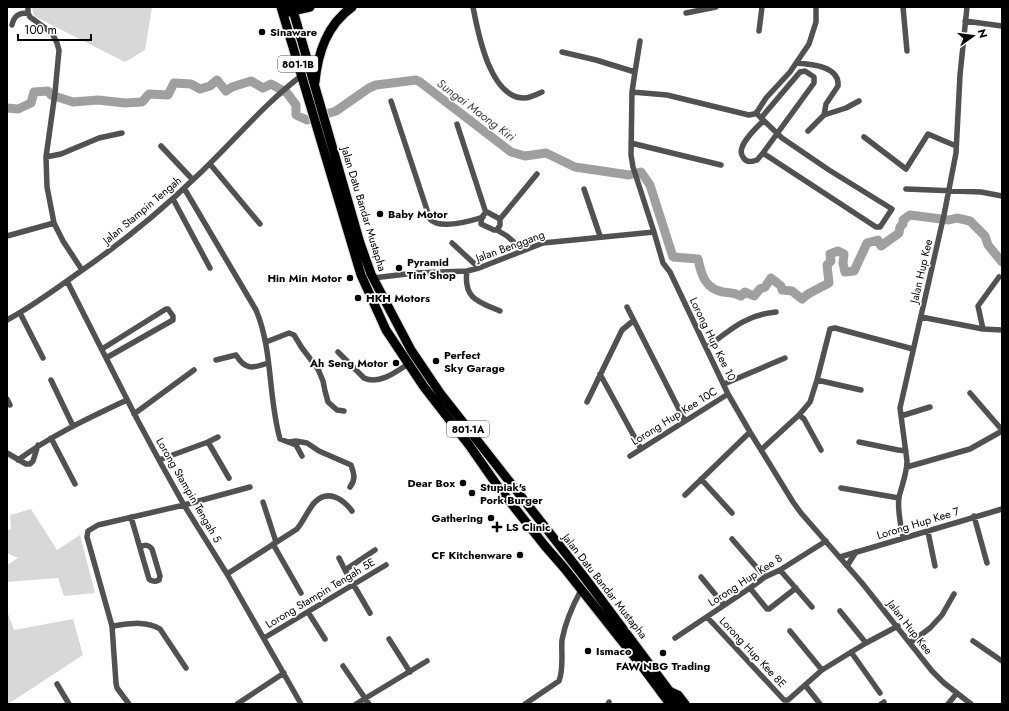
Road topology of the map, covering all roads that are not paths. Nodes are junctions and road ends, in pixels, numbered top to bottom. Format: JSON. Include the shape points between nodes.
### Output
{"nodes":[{"id":1,"x":310,"y":7,"type":"edge"},
{"id":2,"x":352,"y":7,"type":"edge"},
{"id":3,"x":473,"y":7,"type":"edge"},
{"id":4,"x":716,"y":7,"type":"edge"},
{"id":5,"x":762,"y":7,"type":"edge"},
{"id":6,"x":816,"y":7,"type":"edge"},
{"id":7,"x":903,"y":7,"type":"edge"},
{"id":8,"x":967,"y":7,"type":"edge"},
{"id":9,"x":292,"y":9,"type":"edge"},
{"id":10,"x":28,"y":10,"type":"edge"},
{"id":11,"x":282,"y":10,"type":"edge"},
{"id":12,"x":686,"y":13,"type":"dead end"},
{"id":13,"x":965,"y":21,"type":"junction"},
{"id":14,"x":12,"y":25,"type":"dead end"},
{"id":15,"x":1002,"y":26,"type":"edge"},
{"id":16,"x":297,"y":27,"type":"junction"},
{"id":17,"x":759,"y":31,"type":"dead end"},
{"id":18,"x":289,"y":36,"type":"junction"},
{"id":19,"x":640,"y":41,"type":"dead end"},
{"id":20,"x":906,"y":51,"type":"dead end"},
{"id":21,"x":562,"y":52,"type":"dead end"},
{"id":22,"x":796,"y":63,"type":"junction"},
{"id":23,"x":635,"y":72,"type":"junction"},
{"id":24,"x":790,"y":72,"type":"junction"},
{"id":25,"x":301,"y":76,"type":"junction"},
{"id":26,"x":796,"y":76,"type":"junction"},
{"id":27,"x":314,"y":86,"type":"junction"},
{"id":28,"x":542,"y":92,"type":"dead end"},
{"id":29,"x":632,"y":92,"type":"junction"},
{"id":30,"x":391,"y":101,"type":"dead end"},
{"id":31,"x":859,"y":101,"type":"dead end"},
{"id":32,"x":824,"y":115,"type":"junction"},
{"id":33,"x":760,"y":117,"type":"junction"},
{"id":34,"x":457,"y":124,"type":"dead end"},
{"id":35,"x":808,"y":131,"type":"dead end"},
{"id":36,"x":122,"y":133,"type":"dead end"},
{"id":37,"x":777,"y":134,"type":"junction"},
{"id":38,"x":864,"y":137,"type":"dead end"},
{"id":39,"x":631,"y":143,"type":"junction"},
{"id":40,"x":161,"y":146,"type":"dead end"},
{"id":41,"x":956,"y":146,"type":"junction"},
{"id":42,"x":763,"y":154,"type":"junction"},
{"id":43,"x":46,"y":157,"type":"junction"},
{"id":44,"x":210,"y":164,"type":"junction"},
{"id":45,"x":721,"y":165,"type":"dead end"},
{"id":46,"x":537,"y":174,"type":"dead end"},
{"id":47,"x":193,"y":180,"type":"junction"},
{"id":48,"x":184,"y":188,"type":"junction"},
{"id":49,"x":906,"y":188,"type":"dead end"},
{"id":50,"x":584,"y":189,"type":"dead end"},
{"id":51,"x":950,"y":190,"type":"junction"},
{"id":52,"x":1002,"y":196,"type":"edge"},
{"id":53,"x":173,"y":199,"type":"junction"},
{"id":54,"x":484,"y":215,"type":"junction"},
{"id":55,"x":500,"y":219,"type":"junction"},
{"id":56,"x":470,"y":221,"type":"junction"},
{"id":57,"x":54,"y":223,"type":"junction"},
{"id":58,"x":260,"y":224,"type":"dead end"},
{"id":59,"x":482,"y":224,"type":"junction"},
{"id":60,"x":498,"y":228,"type":"junction"},
{"id":61,"x":654,"y":232,"type":"junction"},
{"id":62,"x":7,"y":236,"type":"edge"},
{"id":63,"x":600,"y":236,"type":"junction"},
{"id":64,"x":452,"y":243,"type":"dead end"},
{"id":65,"x":523,"y":250,"type":"junction"},
{"id":66,"x":210,"y":268,"type":"dead end"},
{"id":67,"x":479,"y":268,"type":"junction"},
{"id":68,"x":82,"y":270,"type":"junction"},
{"id":69,"x":467,"y":271,"type":"junction"},
{"id":70,"x":999,"y":277,"type":"dead end"},
{"id":71,"x":373,"y":278,"type":"junction"},
{"id":72,"x":67,"y":281,"type":"junction"},
{"id":73,"x":627,"y":307,"type":"dead end"},
{"id":74,"x":500,"y":311,"type":"dead end"},
{"id":75,"x":776,"y":312,"type":"dead end"},
{"id":76,"x":20,"y":313,"type":"junction"},
{"id":77,"x":921,"y":317,"type":"junction"},
{"id":78,"x":7,"y":320,"type":"edge"},
{"id":79,"x":633,"y":321,"type":"junction"},
{"id":80,"x":983,"y":329,"type":"junction"},
{"id":81,"x":1002,"y":330,"type":"edge"},
{"id":82,"x":266,"y":342,"type":"junction"},
{"id":83,"x":706,"y":348,"type":"junction"},
{"id":84,"x":102,"y":349,"type":"junction"},
{"id":85,"x":913,"y":349,"type":"junction"},
{"id":86,"x":338,"y":352,"type":"dead end"},
{"id":87,"x":43,"y":358,"type":"dead end"},
{"id":88,"x":106,"y":358,"type":"junction"},
{"id":89,"x":785,"y":358,"type":"dead end"},
{"id":90,"x":216,"y":360,"type":"dead end"},
{"id":91,"x":268,"y":363,"type":"junction"},
{"id":92,"x":408,"y":364,"type":"junction"},
{"id":93,"x":194,"y":370,"type":"dead end"},
{"id":94,"x":600,"y":374,"type":"junction"},
{"id":95,"x":51,"y":380,"type":"dead end"},
{"id":96,"x":817,"y":380,"type":"junction"},
{"id":97,"x":724,"y":384,"type":"junction"},
{"id":98,"x":861,"y":390,"type":"dead end"},
{"id":99,"x":970,"y":393,"type":"dead end"},
{"id":100,"x":728,"y":394,"type":"junction"},
{"id":101,"x":7,"y":399,"type":"edge"},
{"id":102,"x":127,"y":400,"type":"junction"},
{"id":103,"x":587,"y":402,"type":"dead end"},
{"id":104,"x":10,"y":405,"type":"dead end"},
{"id":105,"x":930,"y":407,"type":"dead end"},
{"id":106,"x":344,"y":411,"type":"dead end"},
{"id":107,"x":134,"y":414,"type":"junction"},
{"id":108,"x":799,"y":415,"type":"junction"},
{"id":109,"x":901,"y":416,"type":"junction"},
{"id":110,"x":684,"y":421,"type":"junction"},
{"id":111,"x":73,"y":426,"type":"junction"},
{"id":112,"x":1002,"y":430,"type":"edge"},
{"id":113,"x":750,"y":432,"type":"junction"},
{"id":114,"x":218,"y":437,"type":"dead end"},
{"id":115,"x":51,"y":438,"type":"junction"},
{"id":116,"x":208,"y":442,"type":"junction"},
{"id":117,"x":287,"y":442,"type":"junction"},
{"id":118,"x":859,"y":442,"type":"dead end"},
{"id":119,"x":38,"y":445,"type":"junction"},
{"id":120,"x":641,"y":449,"type":"junction"},
{"id":121,"x":762,"y":449,"type":"junction"},
{"id":122,"x":822,"y":450,"type":"dead end"},
{"id":123,"x":906,"y":451,"type":"junction"},
{"id":124,"x":7,"y":453,"type":"edge"},
{"id":125,"x":302,"y":456,"type":"dead end"},
{"id":126,"x":630,"y":456,"type":"dead end"},
{"id":127,"x":18,"y":460,"type":"junction"},
{"id":128,"x":159,"y":460,"type":"junction"},
{"id":129,"x":907,"y":467,"type":"junction"},
{"id":130,"x":229,"y":478,"type":"dead end"},
{"id":131,"x":701,"y":479,"type":"junction"},
{"id":132,"x":75,"y":484,"type":"dead end"},
{"id":133,"x":250,"y":487,"type":"dead end"},
{"id":134,"x":350,"y":487,"type":"dead end"},
{"id":135,"x":841,"y":488,"type":"dead end"},
{"id":136,"x":519,"y":495,"type":"junction"},
{"id":137,"x":685,"y":495,"type":"dead end"},
{"id":138,"x":899,"y":498,"type":"junction"},
{"id":139,"x":263,"y":502,"type":"dead end"},
{"id":140,"x":184,"y":505,"type":"junction"},
{"id":141,"x":1002,"y":509,"type":"edge"},
{"id":142,"x":352,"y":511,"type":"dead end"},
{"id":143,"x":732,"y":513,"type":"dead end"},
{"id":144,"x":521,"y":515,"type":"junction"},
{"id":145,"x":974,"y":516,"type":"junction"},
{"id":146,"x":131,"y":517,"type":"junction"},
{"id":147,"x":928,"y":532,"type":"junction"},
{"id":148,"x":903,"y":538,"type":"junction"},
{"id":149,"x":732,"y":539,"type":"dead end"},
{"id":150,"x":826,"y":541,"type":"junction"},
{"id":151,"x":274,"y":543,"type":"junction"},
{"id":152,"x":140,"y":546,"type":"junction"},
{"id":153,"x":376,"y":550,"type":"dead end"},
{"id":154,"x":856,"y":552,"type":"junction"},
{"id":155,"x":840,"y":557,"type":"junction"},
{"id":156,"x":339,"y":558,"type":"dead end"},
{"id":157,"x":987,"y":563,"type":"dead end"},
{"id":158,"x":386,"y":565,"type":"dead end"},
{"id":159,"x":847,"y":566,"type":"junction"},
{"id":160,"x":935,"y":566,"type":"dead end"},
{"id":161,"x":345,"y":570,"type":"junction"},
{"id":162,"x":780,"y":570,"type":"junction"},
{"id":163,"x":227,"y":574,"type":"junction"},
{"id":164,"x":701,"y":577,"type":"dead end"},
{"id":165,"x":765,"y":577,"type":"junction"},
{"id":166,"x":354,"y":585,"type":"junction"},
{"id":167,"x":750,"y":588,"type":"junction"},
{"id":168,"x":796,"y":588,"type":"junction"},
{"id":169,"x":582,"y":590,"type":"junction"},
{"id":170,"x":301,"y":593,"type":"dead end"},
{"id":171,"x":954,"y":594,"type":"dead end"},
{"id":172,"x":724,"y":605,"type":"junction"},
{"id":173,"x":812,"y":607,"type":"dead end"},
{"id":174,"x":840,"y":611,"type":"dead end"},
{"id":175,"x":308,"y":612,"type":"junction"},
{"id":176,"x":370,"y":614,"type":"dead end"},
{"id":177,"x":707,"y":617,"type":"junction"},
{"id":178,"x":112,"y":626,"type":"junction"},
{"id":179,"x":898,"y":626,"type":"junction"},
{"id":180,"x":790,"y":630,"type":"dead end"},
{"id":181,"x":264,"y":638,"type":"junction"},
{"id":182,"x":675,"y":638,"type":"dead end"},
{"id":183,"x":325,"y":639,"type":"dead end"},
{"id":184,"x":389,"y":639,"type":"dead end"},
{"id":185,"x":973,"y":641,"type":"dead end"},
{"id":186,"x":866,"y":643,"type":"junction"},
{"id":187,"x":910,"y":643,"type":"junction"},
{"id":188,"x":851,"y":652,"type":"junction"},
{"id":189,"x":427,"y":661,"type":"dead end"},
{"id":190,"x":1002,"y":661,"type":"edge"},
{"id":191,"x":343,"y":666,"type":"dead end"},
{"id":192,"x":186,"y":668,"type":"dead end"},
{"id":193,"x":822,"y":670,"type":"junction"},
{"id":194,"x":410,"y":672,"type":"junction"},
{"id":195,"x":284,"y":673,"type":"junction"},
{"id":196,"x":57,"y":684,"type":"dead end"},
{"id":197,"x":805,"y":685,"type":"junction"},
{"id":198,"x":880,"y":693,"type":"dead end"},
{"id":199,"x":957,"y":693,"type":"junction"},
{"id":200,"x":666,"y":697,"type":"edge"},
{"id":201,"x":365,"y":698,"type":"junction"},
{"id":202,"x":70,"y":704,"type":"edge"},
{"id":203,"x":129,"y":704,"type":"edge"},
{"id":204,"x":237,"y":704,"type":"edge"},
{"id":205,"x":301,"y":704,"type":"edge"},
{"id":206,"x":356,"y":704,"type":"edge"},
{"id":207,"x":370,"y":704,"type":"edge"},
{"id":208,"x":524,"y":704,"type":"edge"},
{"id":209,"x":670,"y":704,"type":"edge"},
{"id":210,"x":679,"y":704,"type":"edge"},
{"id":211,"x":685,"y":704,"type":"edge"},
{"id":212,"x":820,"y":704,"type":"edge"},
{"id":213,"x":948,"y":704,"type":"edge"},
{"id":214,"x":971,"y":704,"type":"edge"}],
"edges":[{"from":1,"to":9,"type":"main road"},
{"from":2,"to":27,"type":"main road","via":[[327,36],[320,52]]},
{"from":3,"to":28,"type":"street","via":[[487,59],[500,86],[515,96],[525,98]]},
{"from":4,"to":12,"type":"street"},
{"from":5,"to":17,"type":"street"},
{"from":6,"to":22,"type":"street","via":[[816,22],[810,44]]},
{"from":7,"to":20,"type":"street"},
{"from":8,"to":13,"type":"street","name":"Jalan Hup Kee"},
{"from":9,"to":11,"type":"main road"},
{"from":9,"to":16,"type":"main road","name":"Jalan Datu Bandar Mustapha","number":"801-1A"},
{"from":10,"to":14,"type":"street","via":[[15,17]]},
{"from":10,"to":43,"type":"street","via":[[30,17],[52,33],[59,57]]},
{"from":11,"to":18,"type":"main road","name":"Jalan Datu Bandar Mustapha","number":"801-1B"},
{"from":13,"to":15,"type":"street"},
{"from":13,"to":41,"type":"street","name":"Jalan Hup Kee"},
{"from":16,"to":18,"type":"main road"},
{"from":16,"to":27,"type":"main road","name":"Jalan Datu Bandar Mustapha","number":"801-1A"},
{"from":18,"to":25,"type":"main road","name":"Jalan Datu Bandar Mustapha","number":"801-1B"},
{"from":19,"to":23,"type":"street","name":"Lorong Hup Kee 10"},
{"from":21,"to":23,"type":"street"},
{"from":22,"to":24,"type":"street"},
{"from":22,"to":32,"type":"street","via":[[828,69],[838,79],[838,86],[826,104]]},
{"from":23,"to":29,"type":"street","name":"Lorong Hup Kee 10"},
{"from":24,"to":26,"type":"street"},
{"from":24,"to":33,"type":"street","via":[[766,98]]},
{"from":25,"to":44,"type":"street","name":"Jalan Stampin Tengah","via":[[285,88]]},
{"from":25,"to":92,"type":"main road","name":"Jalan Datu Bandar Mustapha","number":"801-1B","via":[[361,275],[386,330]]},
{"from":26,"to":33,"type":"street"},
{"from":26,"to":37,"type":"street","via":[[805,71],[814,77],[814,83]]},
{"from":27,"to":71,"type":"main road","name":"Jalan Datu Bandar Mustapha","number":"801-1A","via":[[353,220]]},
{"from":29,"to":33,"type":"street","via":[[667,95]]},
{"from":29,"to":39,"type":"street","name":"Lorong Hup Kee 10"},
{"from":30,"to":56,"type":"street","via":[[430,219],[439,225]]},
{"from":31,"to":32,"type":"street"},
{"from":32,"to":35,"type":"street"},
{"from":33,"to":37,"type":"street"},
{"from":33,"to":42,"type":"street","via":[[740,152],[744,160],[749,162],[757,160]]},
{"from":34,"to":54,"type":"street"},
{"from":36,"to":43,"type":"street","via":[[99,138],[61,154]]},
{"from":37,"to":42,"type":"street"},
{"from":37,"to":42,"type":"street","via":[[892,209],[883,225],[876,227]]},
{"from":38,"to":41,"type":"street","via":[[906,170],[928,134]]},
{"from":39,"to":45,"type":"street"},
{"from":39,"to":61,"type":"street","name":"Lorong Hup Kee 10","via":[[633,167]]},
{"from":40,"to":47,"type":"street"},
{"from":41,"to":51,"type":"street","name":"Jalan Hup Kee"},
{"from":43,"to":57,"type":"street"},
{"from":44,"to":47,"type":"street","name":"Jalan Stampin Tengah"},
{"from":44,"to":58,"type":"street"},
{"from":46,"to":55,"type":"street"},
{"from":47,"to":48,"type":"street","name":"Jalan Stampin Tengah"},
{"from":48,"to":53,"type":"street","name":"Jalan Stampin Tengah"},
{"from":48,"to":82,"type":"street","via":[[256,310]]},
{"from":49,"to":51,"type":"street"},
{"from":50,"to":63,"type":"street"},
{"from":51,"to":52,"type":"street"},
{"from":51,"to":77,"type":"street","name":"Jalan Hup Kee"},
{"from":53,"to":66,"type":"street"},
{"from":53,"to":68,"type":"street","name":"Jalan Stampin Tengah","via":[[133,233]]},
{"from":54,"to":55,"type":"street","via":[[490,213]]},
{"from":54,"to":56,"type":"street"},
{"from":54,"to":59,"type":"street"},
{"from":55,"to":60,"type":"street"},
{"from":56,"to":59,"type":"street"},
{"from":57,"to":62,"type":"street"},
{"from":57,"to":68,"type":"street"},
{"from":59,"to":60,"type":"street","via":[[494,230]]},
{"from":60,"to":65,"type":"street"},
{"from":61,"to":63,"type":"street","name":"Jalan Benggang"},
{"from":61,"to":83,"type":"street","name":"Lorong Hup Kee 10","via":[[663,263],[670,272]]},
{"from":63,"to":65,"type":"street","name":"Jalan Benggang","via":[[550,242]]},
{"from":64,"to":67,"type":"street"},
{"from":65,"to":67,"type":"street","name":"Jalan Benggang"},
{"from":67,"to":69,"type":"street","name":"Jalan Benggang"},
{"from":68,"to":72,"type":"street","name":"Jalan Stampin Tengah"},
{"from":69,"to":71,"type":"street","name":"Jalan Benggang"},
{"from":69,"to":74,"type":"street","via":[[467,288],[476,300]]},
{"from":70,"to":80,"type":"street","via":[[978,306]]},
{"from":71,"to":136,"type":"main road","name":"Jalan Datu Bandar Mustapha","number":"801-1A","via":[[411,350],[436,387]]},
{"from":72,"to":76,"type":"street","name":"Jalan Stampin Tengah"},
{"from":72,"to":84,"type":"street","name":"Lorong Stampin Tengah 5"},
{"from":73,"to":79,"type":"street"},
{"from":75,"to":83,"type":"street","via":[[750,317]]},
{"from":76,"to":78,"type":"street","name":"Jalan Stampin Tengah"},
{"from":76,"to":87,"type":"street"},
{"from":77,"to":80,"type":"street"},
{"from":77,"to":85,"type":"street","name":"Jalan Hup Kee"},
{"from":79,"to":94,"type":"street","via":[[622,330]]},
{"from":79,"to":110,"type":"street"},
{"from":80,"to":81,"type":"street"},
{"from":82,"to":91,"type":"street"},
{"from":82,"to":106,"type":"street","via":[[289,333],[294,335],[318,369],[328,402],[337,410]]},
{"from":83,"to":97,"type":"street","name":"Lorong Hup Kee 10"},
{"from":84,"to":88,"type":"street","name":"Lorong Stampin Tengah 5"},
{"from":84,"to":88,"type":"street","via":[[166,309],[173,316],[172,320]]},
{"from":85,"to":96,"type":"street","via":[[832,328],[829,331]]},
{"from":85,"to":109,"type":"street","name":"Jalan Hup Kee","via":[[900,408]]},
{"from":86,"to":92,"type":"street","via":[[368,380],[386,378]]},
{"from":88,"to":102,"type":"street","name":"Lorong Stampin Tengah 5"},
{"from":89,"to":97,"type":"street"},
{"from":90,"to":91,"type":"street","via":[[236,355],[247,367],[253,368]]},
{"from":91,"to":117,"type":"street","via":[[278,432],[280,438]]},
{"from":92,"to":144,"type":"main road","name":"Jalan Datu Bandar Mustapha","number":"801-1B"},
{"from":93,"to":107,"type":"street"},
{"from":94,"to":103,"type":"street"},
{"from":94,"to":120,"type":"street"},
{"from":95,"to":111,"type":"street"},
{"from":96,"to":98,"type":"street"},
{"from":96,"to":108,"type":"street","via":[[810,402]]},
{"from":97,"to":100,"type":"street","name":"Lorong Hup Kee 10"},
{"from":99,"to":112,"type":"street"},
{"from":100,"to":110,"type":"street","name":"Lorong Hup Kee 10C"},
{"from":100,"to":113,"type":"street","name":"Lorong Hup Kee 10"},
{"from":101,"to":104,"type":"street"},
{"from":102,"to":107,"type":"street","name":"Lorong Stampin Tengah 5"},
{"from":102,"to":111,"type":"street"},
{"from":105,"to":109,"type":"street"},
{"from":107,"to":128,"type":"street","name":"Lorong Stampin Tengah 5"},
{"from":108,"to":121,"type":"street"},
{"from":108,"to":122,"type":"street"},
{"from":109,"to":123,"type":"street","name":"Jalan Hup Kee"},
{"from":110,"to":120,"type":"street","name":"Lorong Hup Kee 10C"},
{"from":111,"to":115,"type":"street"},
{"from":112,"to":129,"type":"street","via":[[970,449]]},
{"from":113,"to":121,"type":"street","name":"Lorong Hup Kee 10"},
{"from":113,"to":131,"type":"street"},
{"from":114,"to":116,"type":"street"},
{"from":115,"to":119,"type":"street"},
{"from":115,"to":132,"type":"street"},
{"from":116,"to":128,"type":"street"},
{"from":116,"to":130,"type":"street"},
{"from":117,"to":125,"type":"street","via":[[296,445]]},
{"from":117,"to":134,"type":"street","via":[[307,443],[351,465],[354,482]]},
{"from":118,"to":123,"type":"street"},
{"from":119,"to":127,"type":"street"},
{"from":119,"to":127,"type":"street","via":[[30,464]]},
{"from":120,"to":126,"type":"street","name":"Lorong Hup Kee 10C"},
{"from":121,"to":150,"type":"street","name":"Lorong Hup Kee 10","via":[[801,513]]},
{"from":123,"to":129,"type":"street","name":"Jalan Hup Kee"},
{"from":124,"to":127,"type":"street"},
{"from":128,"to":140,"type":"street","name":"Lorong Stampin Tengah 5"},
{"from":129,"to":138,"type":"street","name":"Jalan Hup Kee"},
{"from":131,"to":137,"type":"street"},
{"from":131,"to":143,"type":"street"},
{"from":133,"to":140,"type":"street"},
{"from":135,"to":138,"type":"street"},
{"from":136,"to":144,"type":"main road","via":[[514,502]]},
{"from":136,"to":200,"type":"main road","name":"Jalan Datu Bandar Mustapha","number":"801-1A","via":[[585,578]]},
{"from":138,"to":148,"type":"street","name":"Jalan Hup Kee"},
{"from":139,"to":151,"type":"street"},
{"from":140,"to":146,"type":"street"},
{"from":140,"to":163,"type":"street","name":"Lorong Stampin Tengah 5"},
{"from":141,"to":145,"type":"street","name":"Lorong Hup Kee 7"},
{"from":142,"to":151,"type":"street","via":[[336,497],[320,498],[313,503],[296,529]]},
{"from":144,"to":169,"type":"main road","name":"Jalan Datu Bandar Mustapha","number":"801-1B"},
{"from":145,"to":147,"type":"street","name":"Lorong Hup Kee 7"},
{"from":145,"to":157,"type":"street"},
{"from":146,"to":152,"type":"street"},
{"from":146,"to":178,"type":"street","via":[[98,525],[88,531],[87,537]]},
{"from":147,"to":148,"type":"street","name":"Lorong Hup Kee 7"},
{"from":147,"to":160,"type":"street"},
{"from":148,"to":154,"type":"street","name":"Lorong Hup Kee 7"},
{"from":149,"to":165,"type":"street"},
{"from":150,"to":155,"type":"street","name":"Lorong Hup Kee 10"},
{"from":150,"to":162,"type":"street","name":"Lorong Hup Kee 8"},
{"from":151,"to":163,"type":"street"},
{"from":151,"to":170,"type":"street"},
{"from":152,"to":152,"type":"street","via":[[149,579],[156,582],[160,576],[152,549],[150,546]]},
{"from":153,"to":161,"type":"street"},
{"from":154,"to":155,"type":"street","name":"Lorong Hup Kee 7"},
{"from":154,"to":159,"type":"street"},
{"from":155,"to":159,"type":"street","name":"Jalan Hup Kee"},
{"from":156,"to":161,"type":"street"},
{"from":158,"to":166,"type":"street","name":"Lorong Stampin Tengah 5E"},
{"from":159,"to":179,"type":"street","name":"Jalan Hup Kee"},
{"from":161,"to":166,"type":"street"},
{"from":162,"to":165,"type":"street","name":"Lorong Hup Kee 8"},
{"from":162,"to":168,"type":"street"},
{"from":163,"to":181,"type":"street","name":"Lorong Stampin Tengah 5"},
{"from":164,"to":172,"type":"street"},
{"from":165,"to":167,"type":"street","name":"Lorong Hup Kee 8"},
{"from":166,"to":175,"type":"street","name":"Lorong Stampin Tengah 5E"},
{"from":166,"to":176,"type":"street"},
{"from":167,"to":168,"type":"street","via":[[769,609]]},
{"from":167,"to":172,"type":"street","name":"Lorong Hup Kee 8"},
{"from":168,"to":173,"type":"street"},
{"from":169,"to":200,"type":"main road","name":"Jalan Datu Bandar Mustapha","number":"801-1B"},
{"from":169,"to":208,"type":"street","via":[[574,602],[562,640],[559,681]]},
{"from":171,"to":187,"type":"street","via":[[942,615]]},
{"from":172,"to":177,"type":"street","name":"Lorong Hup Kee 8"},
{"from":174,"to":186,"type":"street"},
{"from":175,"to":181,"type":"street","name":"Lorong Stampin Tengah 5E"},
{"from":175,"to":183,"type":"street"},
{"from":177,"to":182,"type":"street","name":"Lorong Hup Kee 8"},
{"from":177,"to":197,"type":"street","name":"Lorong Hup Kee 8E","via":[[784,700],[788,700]]},
{"from":178,"to":192,"type":"street","via":[[144,623],[154,625],[160,629]]},
{"from":178,"to":203,"type":"street","via":[[117,688]]},
{"from":179,"to":186,"type":"street"},
{"from":179,"to":187,"type":"street","name":"Jalan Hup Kee"},
{"from":180,"to":193,"type":"street"},
{"from":181,"to":195,"type":"street","name":"Lorong Stampin Tengah 5"},
{"from":184,"to":194,"type":"street"},
{"from":185,"to":190,"type":"street"},
{"from":186,"to":188,"type":"street"},
{"from":187,"to":199,"type":"street","name":"Jalan Hup Kee","via":[[932,671]]},
{"from":188,"to":193,"type":"street"},
{"from":188,"to":198,"type":"street"},
{"from":189,"to":194,"type":"street"},
{"from":191,"to":201,"type":"street"},
{"from":193,"to":197,"type":"street"},
{"from":194,"to":201,"type":"street"},
{"from":195,"to":204,"type":"street"},
{"from":195,"to":205,"type":"street","name":"Lorong Stampin Tengah 5"},
{"from":196,"to":202,"type":"street"},
{"from":197,"to":212,"type":"street"},
{"from":199,"to":213,"type":"street"},
{"from":199,"to":214,"type":"street","name":"Jalan Hup Kee"},
{"from":200,"to":209,"type":"main road","name":"Jalan Datu Bandar Mustapha","number":"801-1B"},
{"from":200,"to":210,"type":"main road","name":"Jalan Datu Bandar Mustapha","number":"801-1A"},
{"from":200,"to":211,"type":"main road","via":[[678,695]]},
{"from":201,"to":206,"type":"street"},
{"from":201,"to":207,"type":"street"}]}
